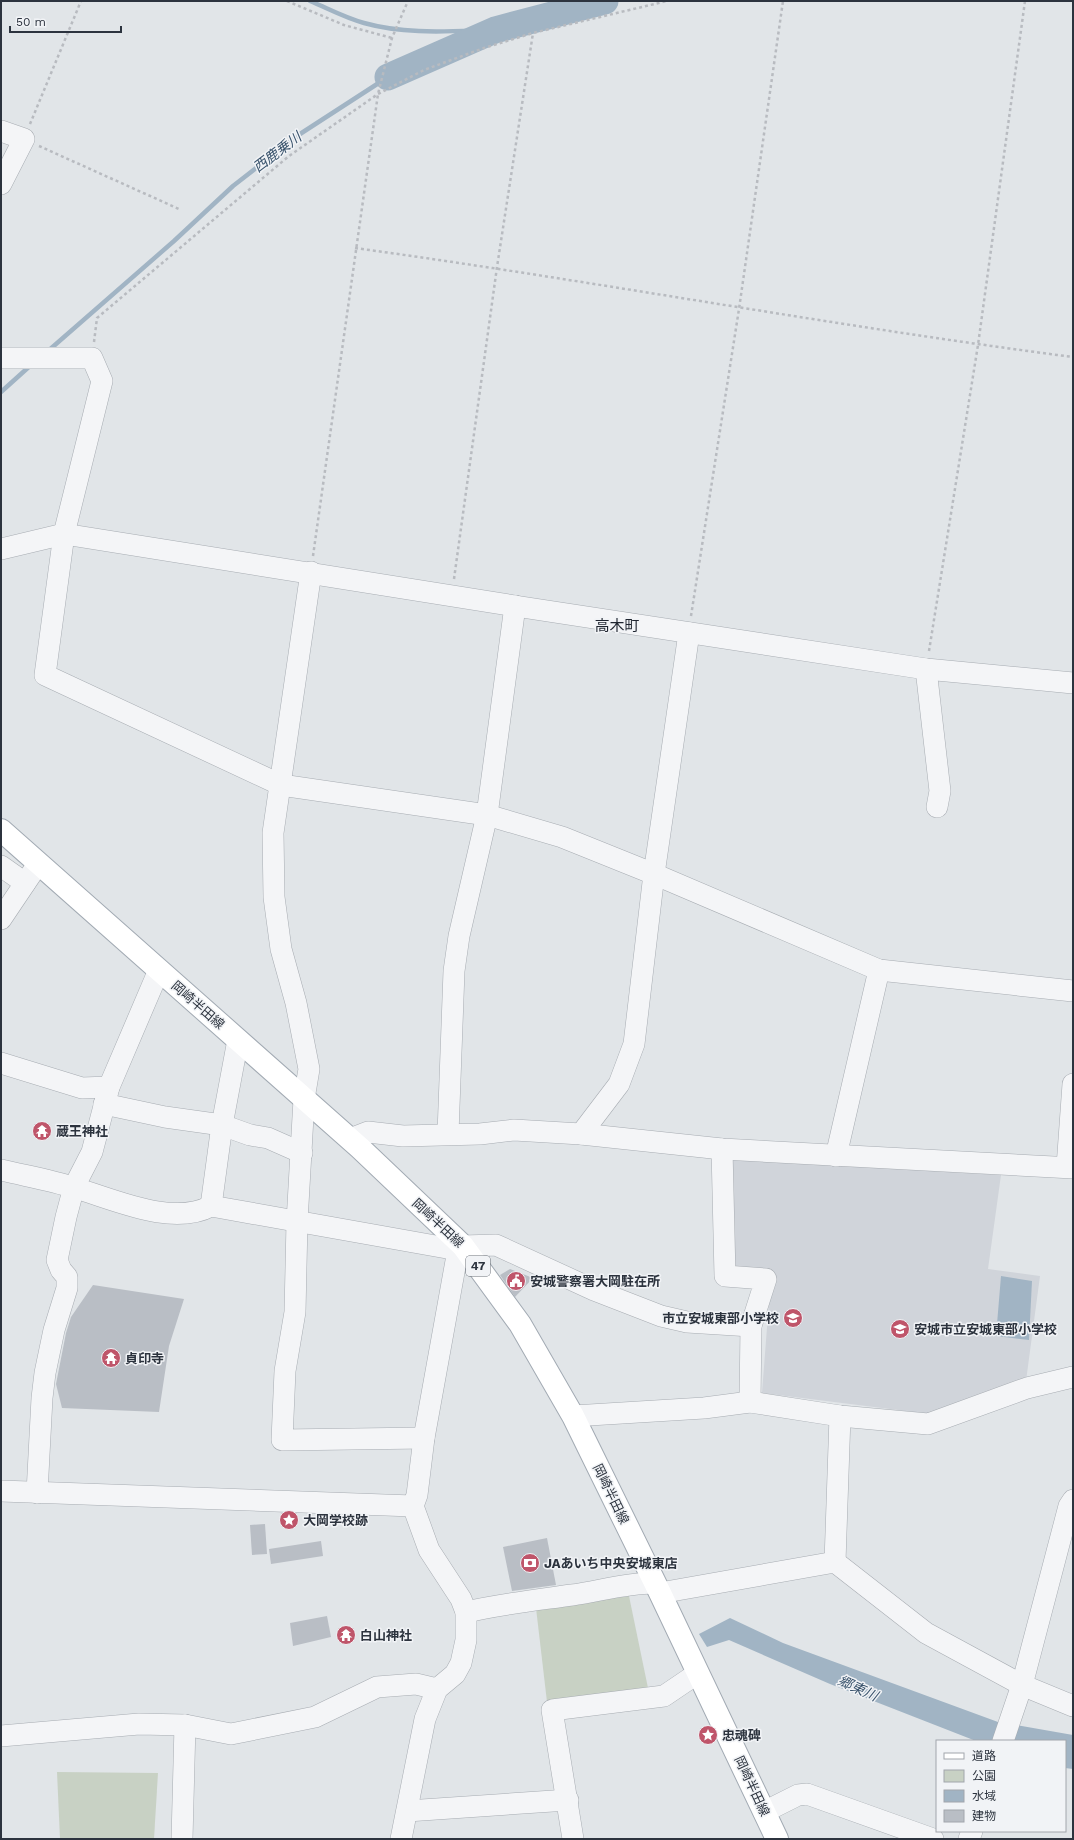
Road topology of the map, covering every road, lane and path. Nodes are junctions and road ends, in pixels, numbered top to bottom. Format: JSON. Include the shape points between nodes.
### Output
{"nodes":[{"id":1,"x":81,"y":1,"type":"edge"},
{"id":2,"x":287,"y":1,"type":"edge"},
{"id":3,"x":408,"y":1,"type":"edge"},
{"id":4,"x":668,"y":1,"type":"edge"},
{"id":5,"x":783,"y":1,"type":"edge"},
{"id":6,"x":1025,"y":1,"type":"edge"},
{"id":7,"x":533,"y":33,"type":"junction"},
{"id":8,"x":392,"y":38,"type":"junction"},
{"id":9,"x":378,"y":94,"type":"junction"},
{"id":10,"x":1,"y":131,"type":"edge"},
{"id":11,"x":24,"y":139,"type":"junction"},
{"id":12,"x":1,"y":184,"type":"edge"},
{"id":13,"x":179,"y":209,"type":"dead end"},
{"id":14,"x":355,"y":248,"type":"junction"},
{"id":15,"x":497,"y":267,"type":"junction"},
{"id":16,"x":739,"y":308,"type":"junction"},
{"id":17,"x":978,"y":345,"type":"junction"},
{"id":18,"x":1073,"y":357,"type":"edge"},
{"id":19,"x":1,"y":358,"type":"edge"},
{"id":20,"x":92,"y":358,"type":"junction"},
{"id":21,"x":64,"y":534,"type":"junction"},
{"id":22,"x":1,"y":549,"type":"edge"},
{"id":23,"x":311,"y":572,"type":"junction"},
{"id":24,"x":452,"y":596,"type":"junction"},
{"id":25,"x":515,"y":606,"type":"junction"},
{"id":26,"x":688,"y":633,"type":"junction"},
{"id":27,"x":926,"y":669,"type":"junction"},
{"id":28,"x":1073,"y":683,"type":"edge"},
{"id":29,"x":281,"y":785,"type":"junction"},
{"id":30,"x":937,"y":807,"type":"dead end"},
{"id":31,"x":487,"y":815,"type":"junction"},
{"id":32,"x":1,"y":830,"type":"edge"},
{"id":33,"x":38,"y":864,"type":"junction"},
{"id":34,"x":1,"y":866,"type":"edge"},
{"id":35,"x":654,"y":874,"type":"junction"},
{"id":36,"x":25,"y":883,"type":"junction"},
{"id":37,"x":1,"y":919,"type":"edge"},
{"id":38,"x":159,"y":970,"type":"junction"},
{"id":39,"x":879,"y":970,"type":"junction"},
{"id":40,"x":1073,"y":991,"type":"edge"},
{"id":41,"x":238,"y":1040,"type":"junction"},
{"id":42,"x":1,"y":1063,"type":"edge"},
{"id":43,"x":1073,"y":1084,"type":"edge"},
{"id":44,"x":106,"y":1095,"type":"junction"},
{"id":45,"x":304,"y":1099,"type":"junction"},
{"id":46,"x":222,"y":1125,"type":"junction"},
{"id":47,"x":448,"y":1134,"type":"junction"},
{"id":48,"x":581,"y":1134,"type":"junction"},
{"id":49,"x":350,"y":1139,"type":"junction"},
{"id":50,"x":722,"y":1149,"type":"junction"},
{"id":51,"x":302,"y":1153,"type":"junction"},
{"id":52,"x":836,"y":1156,"type":"junction"},
{"id":53,"x":1070,"y":1168,"type":"edge"},
{"id":54,"x":1,"y":1170,"type":"edge"},
{"id":55,"x":74,"y":1187,"type":"junction"},
{"id":56,"x":211,"y":1206,"type":"junction"},
{"id":57,"x":297,"y":1222,"type":"junction"},
{"id":58,"x":461,"y":1248,"type":"junction"},
{"id":59,"x":751,"y":1326,"type":"junction"},
{"id":60,"x":1073,"y":1377,"type":"edge"},
{"id":61,"x":750,"y":1402,"type":"junction"},
{"id":62,"x":573,"y":1416,"type":"junction"},
{"id":63,"x":840,"y":1416,"type":"junction"},
{"id":64,"x":424,"y":1438,"type":"junction"},
{"id":65,"x":1,"y":1491,"type":"edge"},
{"id":66,"x":37,"y":1493,"type":"junction"},
{"id":67,"x":1073,"y":1500,"type":"edge"},
{"id":68,"x":413,"y":1506,"type":"junction"},
{"id":69,"x":835,"y":1562,"type":"junction"},
{"id":70,"x":657,"y":1588,"type":"junction"},
{"id":71,"x":466,"y":1612,"type":"junction"},
{"id":72,"x":698,"y":1673,"type":"junction"},
{"id":73,"x":1022,"y":1685,"type":"junction"},
{"id":74,"x":437,"y":1689,"type":"junction"},
{"id":75,"x":1073,"y":1706,"type":"edge"},
{"id":76,"x":185,"y":1725,"type":"junction"},
{"id":77,"x":1,"y":1736,"type":"edge"},
{"id":78,"x":1002,"y":1740,"type":"edge"},
{"id":79,"x":568,"y":1800,"type":"junction"},
{"id":80,"x":407,"y":1811,"type":"junction"},
{"id":81,"x":764,"y":1812,"type":"junction"},
{"id":82,"x":182,"y":1839,"type":"edge"},
{"id":83,"x":401,"y":1839,"type":"edge"},
{"id":84,"x":573,"y":1839,"type":"edge"},
{"id":85,"x":777,"y":1839,"type":"edge"},
{"id":86,"x":933,"y":1839,"type":"edge"}],
"edges":[{"from":1,"to":11,"type":"path"},
{"from":2,"to":8,"type":"path","via":[[344,25]]},
{"from":3,"to":8,"type":"path"},
{"from":4,"to":7,"type":"path"},
{"from":5,"to":16,"type":"path"},
{"from":6,"to":17,"type":"path"},
{"from":7,"to":9,"type":"path","via":[[424,70]]},
{"from":7,"to":15,"type":"path"},
{"from":8,"to":9,"type":"path"},
{"from":9,"to":14,"type":"path"},
{"from":9,"to":20,"type":"path","via":[[288,156],[97,318]]},
{"from":10,"to":11,"type":"street"},
{"from":11,"to":12,"type":"street"},
{"from":11,"to":13,"type":"path"},
{"from":14,"to":15,"type":"path"},
{"from":14,"to":23,"type":"path"},
{"from":15,"to":16,"type":"path"},
{"from":15,"to":24,"type":"path"},
{"from":16,"to":17,"type":"path"},
{"from":16,"to":26,"type":"path"},
{"from":17,"to":18,"type":"path"},
{"from":17,"to":27,"type":"path"},
{"from":19,"to":20,"type":"street"},
{"from":20,"to":21,"type":"street","via":[[102,382]]},
{"from":21,"to":22,"type":"street"},
{"from":21,"to":23,"type":"street"},
{"from":21,"to":29,"type":"street","via":[[45,675]]},
{"from":23,"to":24,"type":"street"},
{"from":23,"to":29,"type":"street"},
{"from":24,"to":25,"type":"street"},
{"from":25,"to":26,"type":"street"},
{"from":25,"to":31,"type":"street"},
{"from":26,"to":27,"type":"street"},
{"from":26,"to":35,"type":"street"},
{"from":27,"to":28,"type":"street"},
{"from":27,"to":30,"type":"street","via":[[940,791]]},
{"from":29,"to":31,"type":"street"},
{"from":29,"to":45,"type":"street","via":[[273,833],[274,897],[281,949],[296,1003],[309,1069]]},
{"from":31,"to":35,"type":"street","via":[[562,837]]},
{"from":31,"to":47,"type":"street","via":[[459,936],[454,971]]},
{"from":32,"to":33,"type":"main road","name":"岡崎半田線","number":"47"},
{"from":33,"to":36,"type":"street"},
{"from":33,"to":38,"type":"main road","name":"岡崎半田線","number":"47"},
{"from":34,"to":36,"type":"street"},
{"from":35,"to":39,"type":"street"},
{"from":35,"to":48,"type":"street","via":[[634,1044],[619,1084]]},
{"from":36,"to":37,"type":"street"},
{"from":38,"to":41,"type":"main road","name":"岡崎半田線","number":"47"},
{"from":38,"to":44,"type":"street"},
{"from":39,"to":40,"type":"street"},
{"from":39,"to":52,"type":"street"},
{"from":41,"to":45,"type":"main road","name":"岡崎半田線","number":"47"},
{"from":41,"to":46,"type":"street"},
{"from":42,"to":44,"type":"street"},
{"from":43,"to":53,"type":"street"},
{"from":44,"to":46,"type":"street","via":[[165,1117]]},
{"from":44,"to":55,"type":"street","via":[[92,1152]]},
{"from":45,"to":49,"type":"main road","name":"岡崎半田線","number":"47"},
{"from":45,"to":51,"type":"street"},
{"from":46,"to":51,"type":"street","via":[[250,1135],[268,1138]]},
{"from":46,"to":56,"type":"street"},
{"from":47,"to":48,"type":"street","via":[[514,1130]]},
{"from":47,"to":49,"type":"street","via":[[403,1136],[368,1132]]},
{"from":48,"to":50,"type":"street"},
{"from":49,"to":58,"type":"main road","name":"岡崎半田線","number":"47"},
{"from":50,"to":52,"type":"street"},
{"from":50,"to":59,"type":"street","via":[[725,1276],[766,1279]]},
{"from":51,"to":57,"type":"street"},
{"from":52,"to":53,"type":"street"},
{"from":54,"to":55,"type":"street"},
{"from":55,"to":56,"type":"street","via":[[135,1207],[182,1214]]},
{"from":55,"to":66,"type":"street","via":[[58,1249],[57,1260],[67,1277],[67,1288],[54,1330],[45,1373]]},
{"from":56,"to":57,"type":"street","via":[[265,1214]]},
{"from":57,"to":58,"type":"street"},
{"from":57,"to":64,"type":"street","via":[[295,1312],[285,1371],[282,1440]]},
{"from":58,"to":59,"type":"street","via":[[496,1245],[594,1290],[660,1316],[687,1322]]},
{"from":58,"to":62,"type":"main road","name":"岡崎半田線","number":"47","via":[[520,1324]]},
{"from":58,"to":64,"type":"street"},
{"from":59,"to":61,"type":"street"},
{"from":60,"to":63,"type":"street","via":[[1027,1388],[928,1424]]},
{"from":61,"to":62,"type":"street","via":[[704,1408]]},
{"from":61,"to":63,"type":"street"},
{"from":62,"to":70,"type":"main road","name":"岡崎半田線","number":"47"},
{"from":63,"to":69,"type":"street"},
{"from":64,"to":68,"type":"street","via":[[417,1496]]},
{"from":65,"to":66,"type":"street"},
{"from":66,"to":68,"type":"street"},
{"from":67,"to":73,"type":"street","via":[[1069,1506]]},
{"from":68,"to":71,"type":"street","via":[[429,1550],[461,1599]]},
{"from":69,"to":70,"type":"street"},
{"from":69,"to":73,"type":"street","via":[[926,1632]]},
{"from":70,"to":71,"type":"street","via":[[638,1583],[612,1586],[574,1595]]},
{"from":70,"to":72,"type":"main road","name":"岡崎半田線","number":"47"},
{"from":71,"to":74,"type":"street","via":[[466,1640],[461,1663],[455,1674]]},
{"from":72,"to":79,"type":"street","via":[[664,1696],[552,1710]]},
{"from":72,"to":81,"type":"main road","name":"岡崎半田線","number":"47"},
{"from":73,"to":75,"type":"street"},
{"from":73,"to":78,"type":"street"},
{"from":74,"to":76,"type":"street","via":[[416,1684],[377,1688],[315,1717],[231,1734]]},
{"from":74,"to":80,"type":"street","via":[[426,1719]]},
{"from":76,"to":77,"type":"street","via":[[139,1724]]},
{"from":76,"to":82,"type":"street"},
{"from":79,"to":80,"type":"street"},
{"from":79,"to":84,"type":"street"},
{"from":80,"to":83,"type":"street"},
{"from":81,"to":85,"type":"main road","name":"岡崎半田線","number":"47"},
{"from":81,"to":86,"type":"street","via":[[798,1795],[807,1794]]}]}
